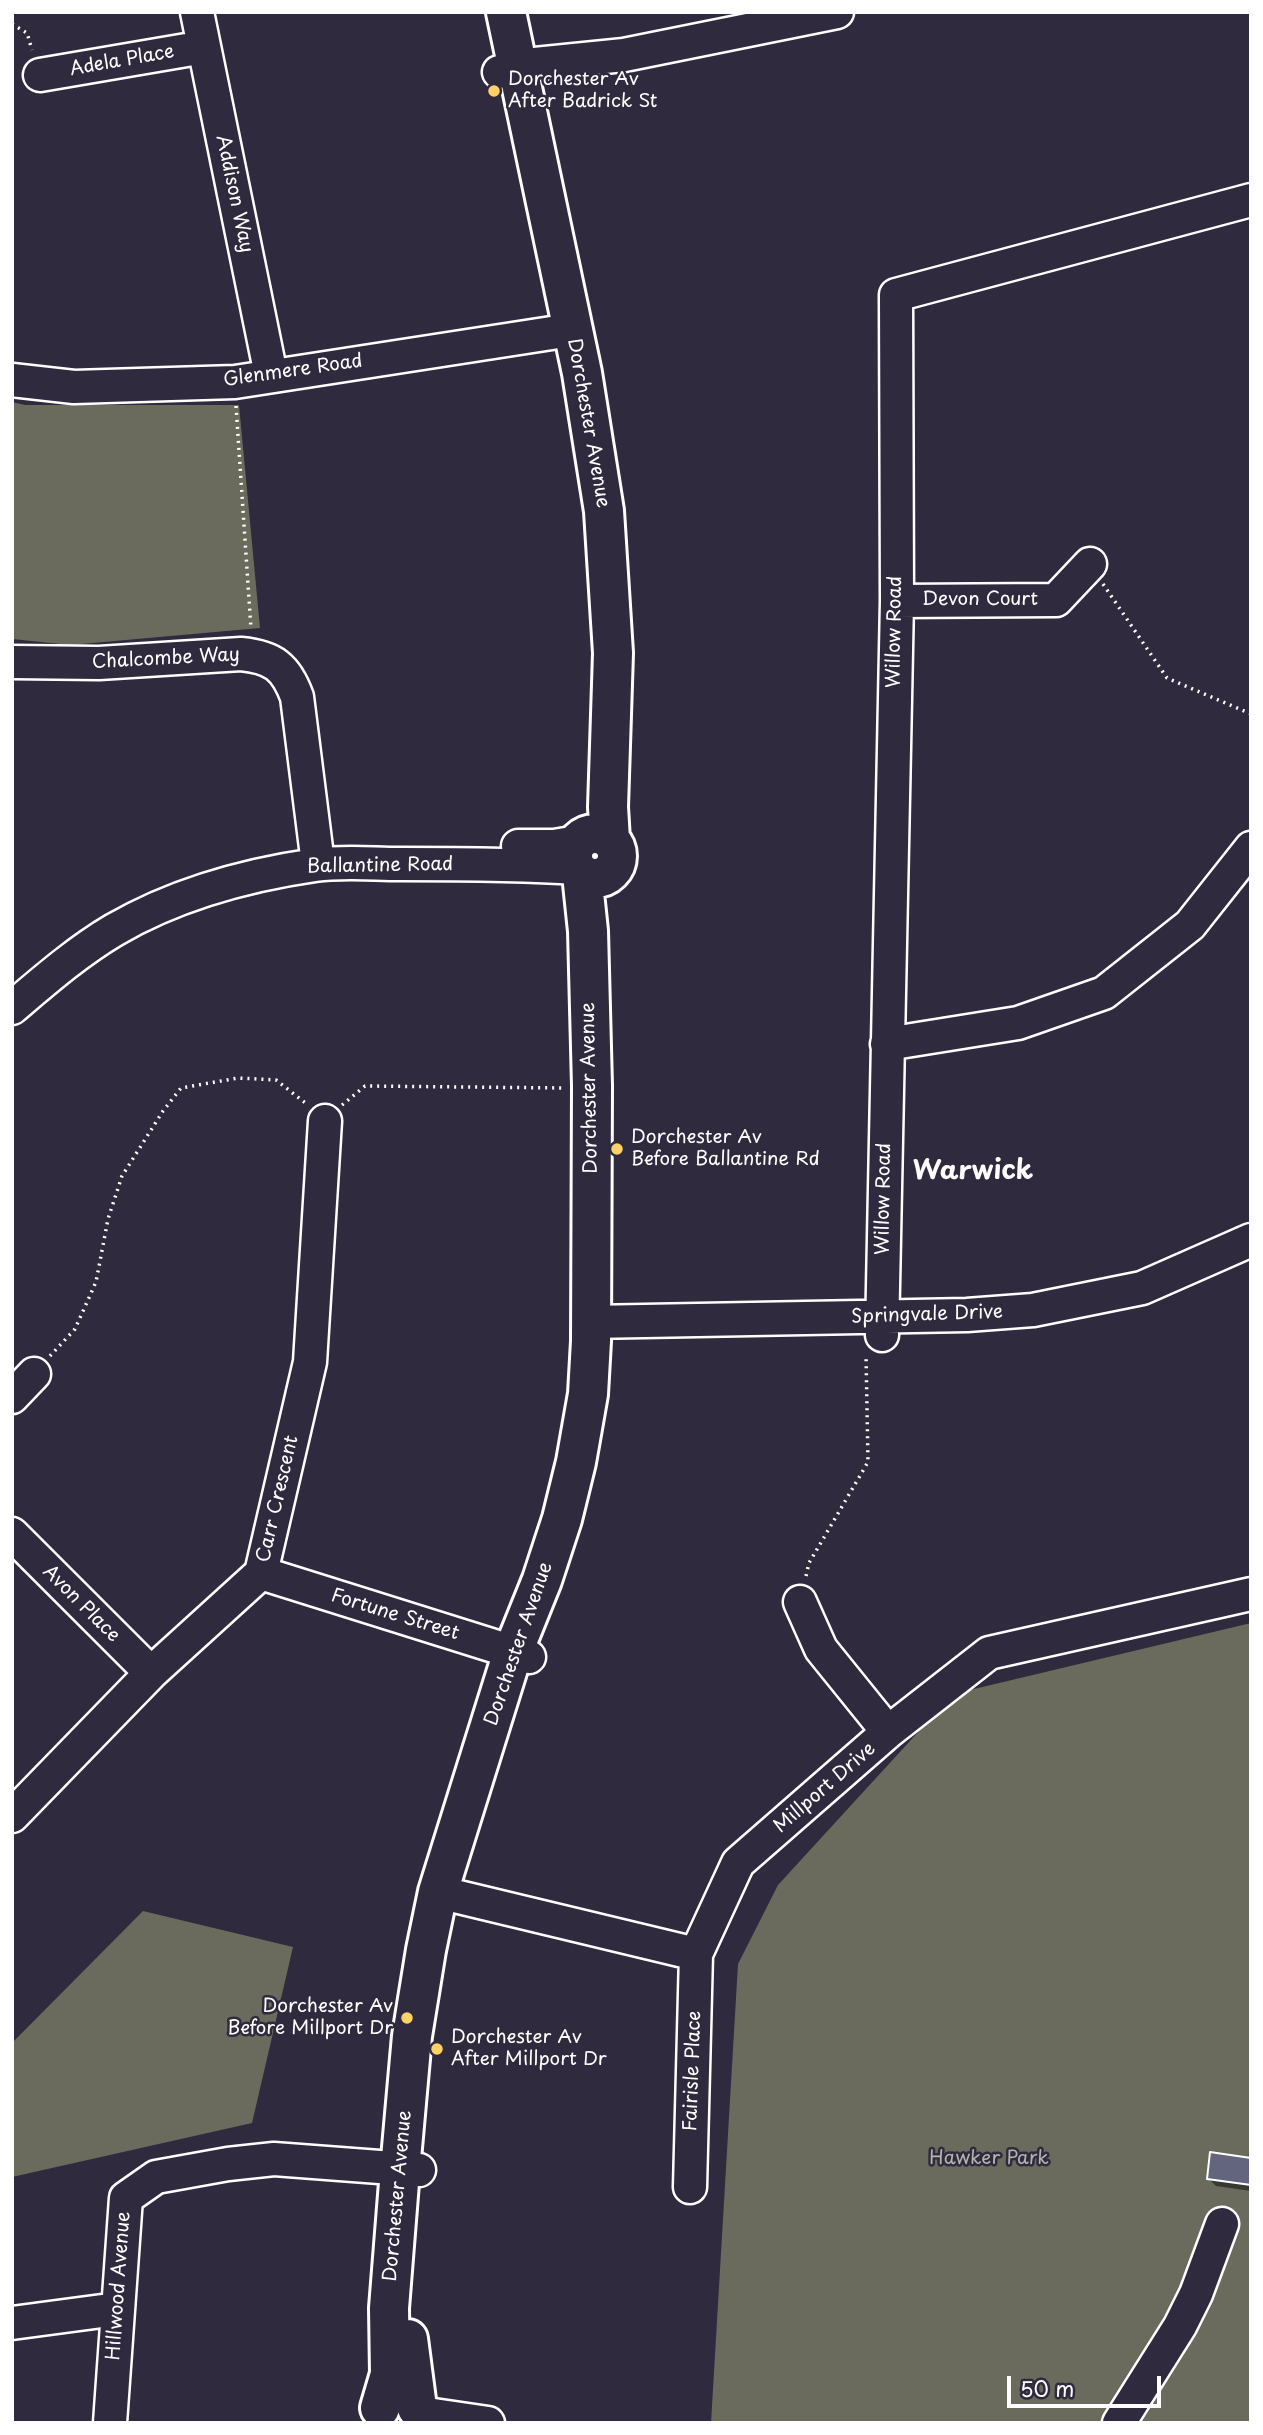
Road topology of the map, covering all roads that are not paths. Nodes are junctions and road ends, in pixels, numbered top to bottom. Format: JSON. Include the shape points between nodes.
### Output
{"nodes":[{"id":1,"x":197,"y":12,"type":"edge"},
{"id":2,"x":485,"y":12,"type":"edge"},
{"id":3,"x":506,"y":12,"type":"edge"},
{"id":4,"x":837,"y":12,"type":"edge"},
{"id":5,"x":204,"y":47,"type":"junction"},
{"id":6,"x":40,"y":75,"type":"road end"},
{"id":7,"x":511,"y":82,"type":"junction"},
{"id":8,"x":1251,"y":200,"type":"edge"},
{"id":9,"x":563,"y":331,"type":"junction"},
{"id":10,"x":271,"y":375,"type":"junction"},
{"id":11,"x":12,"y":380,"type":"edge"},
{"id":12,"x":1090,"y":564,"type":"road end"},
{"id":13,"x":897,"y":601,"type":"junction"},
{"id":14,"x":12,"y":662,"type":"edge"},
{"id":15,"x":1251,"y":848,"type":"edge"},
{"id":16,"x":318,"y":855,"type":"junction"},
{"id":17,"x":589,"y":856,"type":"junction"},
{"id":18,"x":12,"y":981,"type":"edge"},
{"id":19,"x":12,"y":1007,"type":"edge"},
{"id":20,"x":887,"y":1044,"type":"junction"},
{"id":21,"x":325,"y":1121,"type":"road end"},
{"id":22,"x":1251,"y":1240,"type":"edge"},
{"id":23,"x":1251,"y":1260,"type":"edge"},
{"id":24,"x":877,"y":1328,"type":"junction"},
{"id":25,"x":601,"y":1332,"type":"junction"},
{"id":26,"x":34,"y":1374,"type":"road end"},
{"id":27,"x":12,"y":1397,"type":"edge"},
{"id":28,"x":12,"y":1535,"type":"edge"},
{"id":29,"x":261,"y":1573,"type":"junction"},
{"id":30,"x":1251,"y":1594,"type":"edge"},
{"id":31,"x":800,"y":1602,"type":"road end"},
{"id":32,"x":521,"y":1654,"type":"junction"},
{"id":33,"x":151,"y":1673,"type":"junction"},
{"id":34,"x":888,"y":1732,"type":"junction"},
{"id":35,"x":12,"y":1816,"type":"edge"},
{"id":36,"x":448,"y":1894,"type":"junction"},
{"id":37,"x":696,"y":1954,"type":"junction"},
{"id":38,"x":409,"y":2170,"type":"junction"},
{"id":39,"x":690,"y":2187,"type":"dead end"},
{"id":40,"x":1222,"y":2224,"type":"dead end"},
{"id":41,"x":117,"y":2309,"type":"junction"},
{"id":42,"x":12,"y":2323,"type":"edge"},
{"id":43,"x":377,"y":2415,"type":"edge"},
{"id":44,"x":420,"y":2415,"type":"edge"},
{"id":45,"x":110,"y":2423,"type":"edge"},
{"id":46,"x":488,"y":2423,"type":"edge"},
{"id":47,"x":1119,"y":2423,"type":"edge"}],
"edges":[{"from":1,"to":5,"type":"street","name":"Addison Way"},
{"from":2,"to":7,"type":"main road","name":"Dorchester Avenue"},
{"from":3,"to":7,"type":"main road","name":"Dorchester Avenue"},
{"from":4,"to":7,"type":"street"},
{"from":5,"to":6,"type":"street","name":"Adela Place"},
{"from":5,"to":10,"type":"street","name":"Addison Way"},
{"from":7,"to":9,"type":"main road","name":"Dorchester Avenue"},
{"from":8,"to":13,"type":"street","name":"Willow Road","via":[[896,295]]},
{"from":9,"to":10,"type":"street","name":"Glenmere Road"},
{"from":9,"to":17,"type":"main road","name":"Dorchester Avenue","via":[[582,373],[604,511],[613,653],[608,807]]},
{"from":10,"to":11,"type":"street","name":"Glenmere Road","via":[[235,382],[74,387]]},
{"from":12,"to":13,"type":"street","name":"Devon Court","via":[[1056,600]]},
{"from":13,"to":20,"type":"street","name":"Willow Road"},
{"from":14,"to":16,"type":"street","name":"Chalcombe Way","via":[[99,663],[241,654],[271,661],[290,677],[298,697]]},
{"from":15,"to":20,"type":"street","via":[[1190,925],[1104,993],[1018,1023]]},
{"from":16,"to":17,"type":"street","name":"Ballantine Road","via":[[529,864]]},
{"from":16,"to":18,"type":"street","name":"Ballantine Road","via":[[243,859],[149,889],[55,944]]},
{"from":16,"to":19,"type":"street","name":"Ballantine Road","via":[[157,908],[68,961]]},
{"from":17,"to":25,"type":"main road","name":"Dorchester Avenue"},
{"from":17,"to":25,"type":"main road","name":"Dorchester Avenue","via":[[606,913]]},
{"from":20,"to":24,"type":"street","name":"Willow Road"},
{"from":21,"to":29,"type":"street","name":"Carr Crescent","via":[[310,1362]]},
{"from":22,"to":24,"type":"street","name":"Springvale Drive","via":[[1142,1288],[1008,1313]]},
{"from":23,"to":24,"type":"street","name":"Springvale Drive","via":[[1148,1306],[1104,1315],[1010,1332]]},
{"from":24,"to":25,"type":"street","name":"Springvale Drive"},
{"from":25,"to":32,"type":"main road","name":"Dorchester Avenue","via":[[592,1468],[574,1529]]},
{"from":26,"to":27,"type":"street"},
{"from":28,"to":33,"type":"street","name":"Avon Place"},
{"from":29,"to":32,"type":"street","name":"Fortune Street"},
{"from":29,"to":33,"type":"street","name":"Carr Crescent"},
{"from":30,"to":34,"type":"street","name":"Millport Drive","via":[[989,1653]]},
{"from":31,"to":34,"type":"street","via":[[821,1649]]},
{"from":32,"to":36,"type":"main road","name":"Dorchester Avenue"},
{"from":33,"to":35,"type":"street","name":"Carr Crescent"},
{"from":34,"to":37,"type":"street","name":"Millport Drive","via":[[738,1863]]},
{"from":36,"to":37,"type":"street"},
{"from":36,"to":38,"type":"main road","name":"Dorchester Avenue"},
{"from":37,"to":39,"type":"street","name":"Fairisle Place"},
{"from":38,"to":41,"type":"street","name":"Hillwood Avenue","via":[[274,2159],[156,2177],[126,2198]]},
{"from":38,"to":43,"type":"main road","name":"Dorchester Avenue","via":[[389,2308],[390,2374]]},
{"from":38,"to":44,"type":"main road","name":"Dorchester Avenue","via":[[409,2362]]},
{"from":40,"to":47,"type":"street","via":[[1180,2326]]},
{"from":41,"to":42,"type":"street"},
{"from":41,"to":45,"type":"street","name":"Hillwood Avenue"},
{"from":43,"to":44,"type":"main road","name":"Dorchester Avenue","via":[[388,2402],[398,2399],[409,2402]]},
{"from":44,"to":46,"type":"street"}]}
